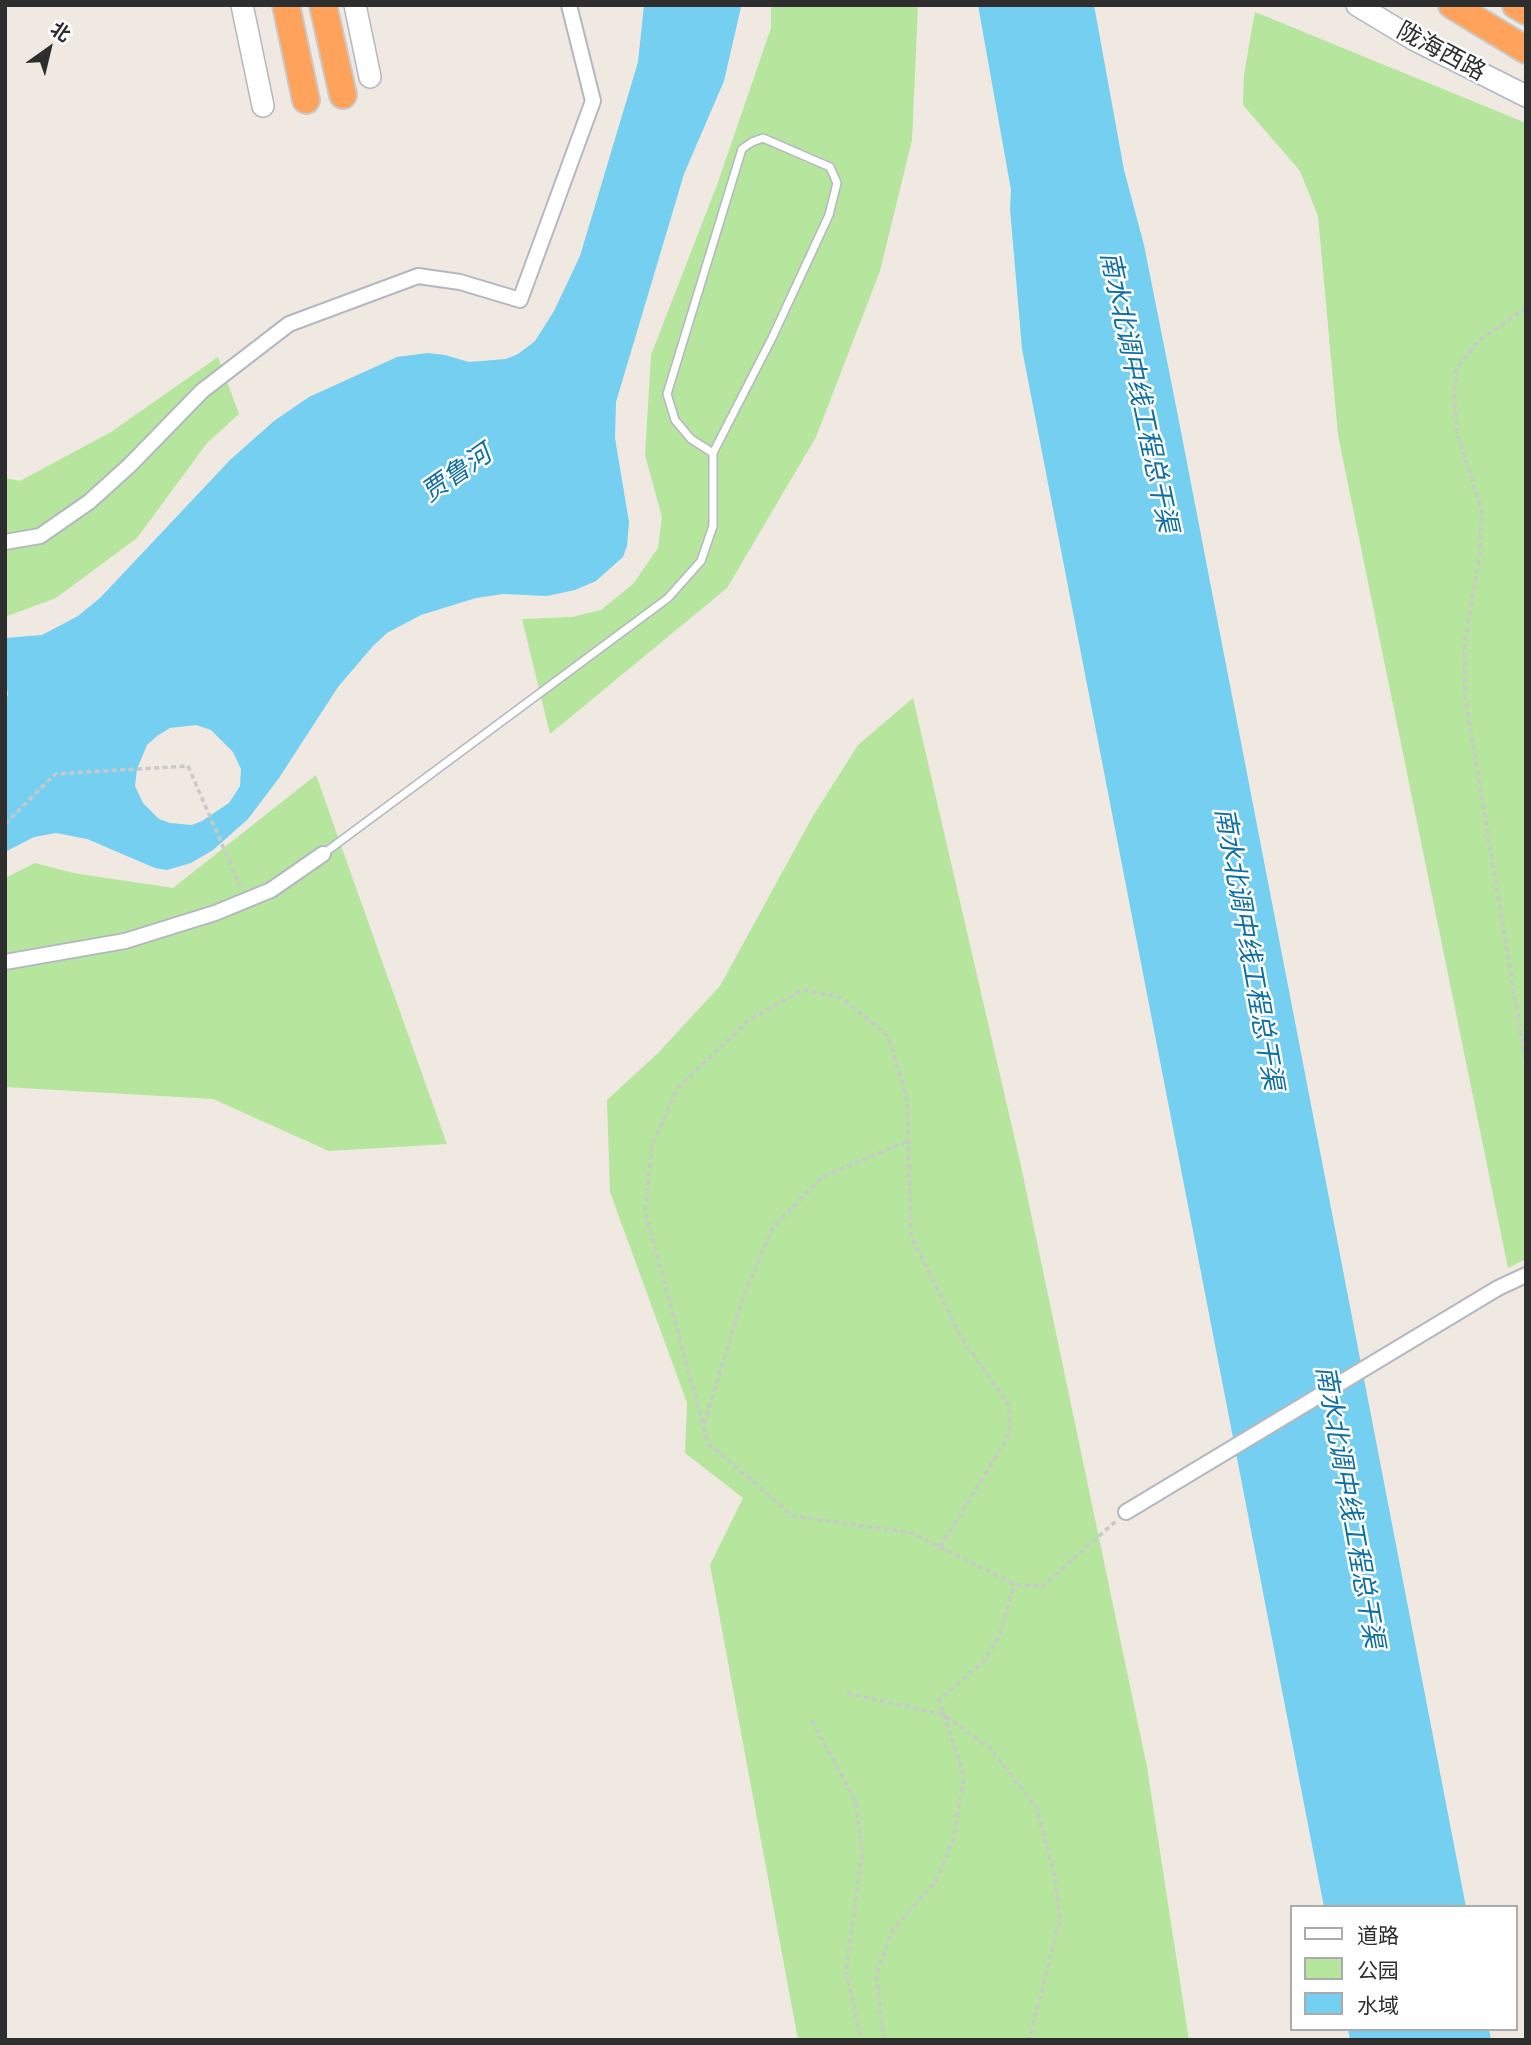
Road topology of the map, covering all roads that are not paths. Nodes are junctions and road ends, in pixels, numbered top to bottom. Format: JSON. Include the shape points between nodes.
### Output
{"nodes":[{"id":1,"x":242,"y":5,"type":"edge"},
{"id":2,"x":286,"y":5,"type":"edge"},
{"id":3,"x":323,"y":5,"type":"edge"},
{"id":4,"x":355,"y":5,"type":"edge"},
{"id":5,"x":569,"y":5,"type":"edge"},
{"id":6,"x":1357,"y":5,"type":"edge"},
{"id":7,"x":1452,"y":5,"type":"edge"},
{"id":8,"x":1516,"y":5,"type":"edge"},
{"id":9,"x":1526,"y":11,"type":"edge"},
{"id":10,"x":1526,"y":50,"type":"edge"},
{"id":11,"x":370,"y":77,"type":"dead end"},
{"id":12,"x":343,"y":95,"type":"dead end"},
{"id":13,"x":1526,"y":96,"type":"edge"},
{"id":14,"x":306,"y":100,"type":"dead end"},
{"id":15,"x":263,"y":106,"type":"dead end"},
{"id":16,"x":713,"y":453,"type":"junction"},
{"id":17,"x":5,"y":542,"type":"edge"},
{"id":18,"x":323,"y":854,"type":"joint"},
{"id":19,"x":5,"y":962,"type":"edge"},
{"id":20,"x":1526,"y":1275,"type":"edge"},
{"id":21,"x":1126,"y":1512,"type":"road end"}],
"edges":[{"from":1,"to":15,"type":"main road"},
{"from":2,"to":14,"type":"highway"},
{"from":3,"to":12,"type":"highway"},
{"from":4,"to":11,"type":"main road"},
{"from":5,"to":17,"type":"street","via":[[593,101],[520,300],[460,282],[418,276],[289,324],[202,391],[89,502],[40,536]]},
{"from":6,"to":13,"type":"main road","name":"陇海西路"},
{"from":7,"to":10,"type":"highway"},
{"from":8,"to":9,"type":"highway"},
{"from":16,"to":16,"type":"lane","via":[[829,215],[837,183],[830,167],[763,138],[742,149],[667,394],[675,420],[691,439]]},
{"from":16,"to":18,"type":"lane","via":[[713,526],[701,561],[668,598]]},
{"from":18,"to":19,"type":"street","via":[[271,890],[215,913],[125,941]]},
{"from":20,"to":21,"type":"street"}]}
